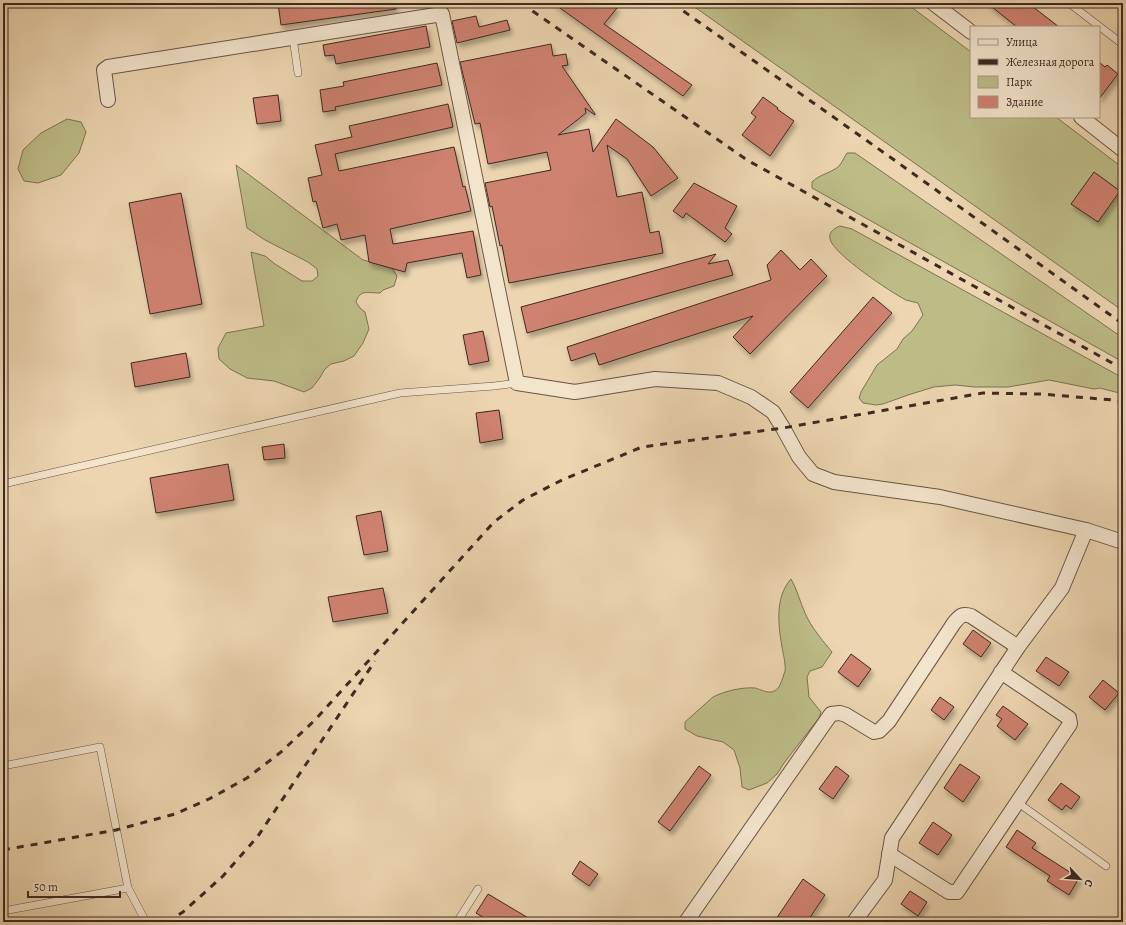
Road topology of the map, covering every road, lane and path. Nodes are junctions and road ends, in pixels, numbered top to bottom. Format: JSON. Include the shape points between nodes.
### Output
{"nodes":[{"id":1,"x":933,"y":3,"type":"edge"},
{"id":2,"x":1069,"y":3,"type":"edge"},
{"id":3,"x":442,"y":8,"type":"edge"},
{"id":4,"x":1099,"y":26,"type":"edge"},
{"id":5,"x":1100,"y":27,"type":"edge"},
{"id":6,"x":970,"y":31,"type":"edge"},
{"id":7,"x":293,"y":38,"type":"junction"},
{"id":8,"x":1121,"y":43,"type":"dead end"},
{"id":9,"x":298,"y":73,"type":"dead end"},
{"id":10,"x":108,"y":100,"type":"dead end"},
{"id":11,"x":1082,"y":118,"type":"edge"},
{"id":12,"x":1123,"y":150,"type":"edge"},
{"id":13,"x":517,"y":383,"type":"junction"},
{"id":14,"x":3,"y":484,"type":"edge"},
{"id":15,"x":1086,"y":530,"type":"junction"},
{"id":16,"x":1123,"y":542,"type":"edge"},
{"id":17,"x":1018,"y":647,"type":"junction"},
{"id":18,"x":1001,"y":672,"type":"junction"},
{"id":19,"x":3,"y":766,"type":"edge"},
{"id":20,"x":1017,"y":802,"type":"junction"},
{"id":21,"x":889,"y":854,"type":"junction"},
{"id":22,"x":1106,"y":866,"type":"dead end"},
{"id":23,"x":128,"y":888,"type":"junction"},
{"id":24,"x":478,"y":889,"type":"dead end"},
{"id":25,"x":3,"y":911,"type":"edge"},
{"id":26,"x":460,"y":921,"type":"edge"},
{"id":27,"x":146,"y":922,"type":"edge"},
{"id":28,"x":686,"y":922,"type":"edge"},
{"id":29,"x":854,"y":922,"type":"edge"}],
"edges":[{"from":1,"to":6,"type":"street"},
{"from":2,"to":4,"type":"lane"},
{"from":3,"to":7,"type":"street"},
{"from":3,"to":13,"type":"street"},
{"from":5,"to":8,"type":"lane"},
{"from":7,"to":9,"type":"lane"},
{"from":7,"to":10,"type":"street","via":[[108,67],[104,70]]},
{"from":11,"to":12,"type":"street"},
{"from":13,"to":14,"type":"lane","via":[[400,393]]},
{"from":13,"to":15,"type":"street","via":[[575,392],[655,379],[718,383],[751,397],[773,412],[799,457],[813,474],[834,482],[940,497]]},
{"from":15,"to":16,"type":"street"},
{"from":15,"to":17,"type":"street","via":[[1062,588]]},
{"from":17,"to":18,"type":"street"},
{"from":17,"to":28,"type":"street","via":[[966,614],[954,623],[889,721],[879,731],[874,732],[840,713],[831,714]]},
{"from":18,"to":20,"type":"street","via":[[1069,718],[1070,724]]},
{"from":18,"to":21,"type":"street","via":[[892,838]]},
{"from":19,"to":23,"type":"lane","via":[[100,747]]},
{"from":20,"to":21,"type":"street","via":[[956,892],[949,892]]},
{"from":20,"to":22,"type":"lane"},
{"from":21,"to":29,"type":"street","via":[[885,880]]},
{"from":23,"to":25,"type":"lane"},
{"from":23,"to":27,"type":"lane"},
{"from":24,"to":26,"type":"lane"}]}
